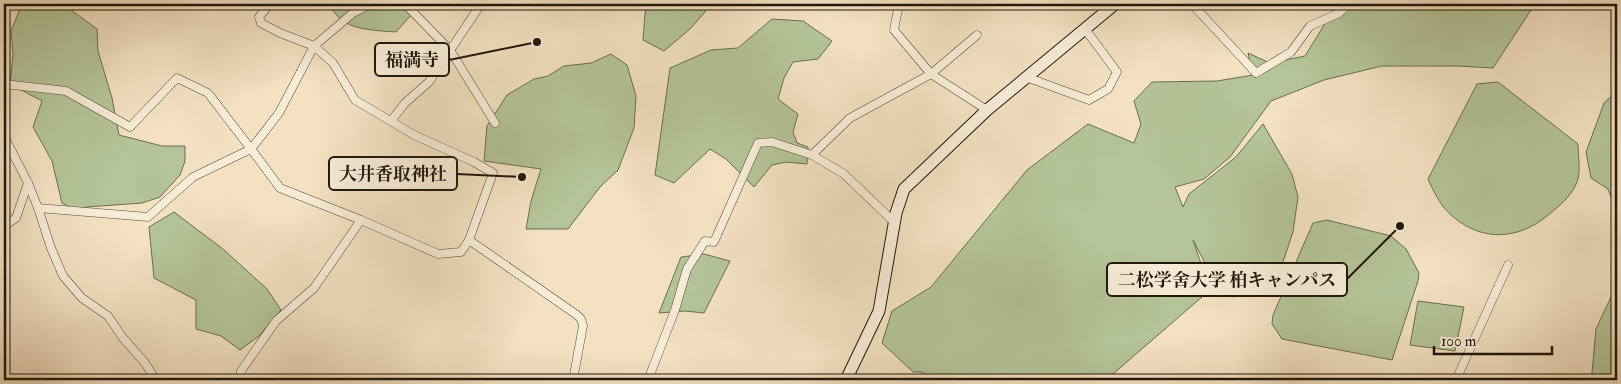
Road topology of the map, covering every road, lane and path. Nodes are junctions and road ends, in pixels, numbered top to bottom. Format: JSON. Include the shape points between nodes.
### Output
{"nodes":[{"id":1,"x":270,"y":4,"type":"edge"},
{"id":2,"x":353,"y":4,"type":"edge"},
{"id":3,"x":371,"y":4,"type":"edge"},
{"id":4,"x":405,"y":4,"type":"edge"},
{"id":5,"x":481,"y":4,"type":"edge"},
{"id":6,"x":899,"y":4,"type":"edge"},
{"id":7,"x":1115,"y":4,"type":"edge"},
{"id":8,"x":1192,"y":4,"type":"edge"},
{"id":9,"x":1349,"y":4,"type":"edge"},
{"id":10,"x":353,"y":13,"type":"junction"},
{"id":11,"x":1084,"y":29,"type":"junction"},
{"id":12,"x":977,"y":35,"type":"dead end"},
{"id":13,"x":314,"y":46,"type":"junction"},
{"id":14,"x":450,"y":50,"type":"junction"},
{"id":15,"x":931,"y":74,"type":"junction"},
{"id":16,"x":1026,"y":77,"type":"junction"},
{"id":17,"x":4,"y":84,"type":"edge"},
{"id":18,"x":987,"y":110,"type":"junction"},
{"id":19,"x":391,"y":121,"type":"junction"},
{"id":20,"x":495,"y":123,"type":"dead end"},
{"id":21,"x":4,"y":136,"type":"edge"},
{"id":22,"x":251,"y":149,"type":"junction"},
{"id":23,"x":812,"y":154,"type":"junction"},
{"id":24,"x":28,"y":183,"type":"junction"},
{"id":25,"x":38,"y":208,"type":"junction"},
{"id":26,"x":360,"y":220,"type":"junction"},
{"id":27,"x":894,"y":222,"type":"junction"},
{"id":28,"x":4,"y":226,"type":"edge"},
{"id":29,"x":469,"y":240,"type":"junction"},
{"id":30,"x":1508,"y":265,"type":"dead end"},
{"id":31,"x":156,"y":380,"type":"edge"},
{"id":32,"x":239,"y":380,"type":"edge"},
{"id":33,"x":573,"y":380,"type":"edge"},
{"id":34,"x":648,"y":380,"type":"edge"},
{"id":35,"x":846,"y":380,"type":"edge"},
{"id":36,"x":1456,"y":380,"type":"edge"}],
"edges":[{"from":1,"to":13,"type":"street","via":[[259,17],[261,23]]},
{"from":2,"to":10,"type":"street"},
{"from":3,"to":10,"type":"street"},
{"from":4,"to":14,"type":"street"},
{"from":5,"to":14,"type":"street"},
{"from":6,"to":15,"type":"street","via":[[894,30]]},
{"from":7,"to":11,"type":"street"},
{"from":8,"to":9,"type":"street","via":[[1256,73],[1292,52],[1310,26],[1339,13]]},
{"from":10,"to":13,"type":"street"},
{"from":11,"to":16,"type":"street"},
{"from":11,"to":16,"type":"street","via":[[1117,72],[1108,89],[1089,100]]},
{"from":12,"to":15,"type":"street"},
{"from":13,"to":19,"type":"street","via":[[333,63],[355,100]]},
{"from":13,"to":22,"type":"street","via":[[279,113]]},
{"from":14,"to":19,"type":"street","via":[[429,82]]},
{"from":14,"to":20,"type":"street"},
{"from":15,"to":18,"type":"street"},
{"from":15,"to":23,"type":"street","via":[[850,118]]},
{"from":16,"to":18,"type":"street"},
{"from":17,"to":22,"type":"street","via":[[66,91],[130,127],[177,78],[208,93]]},
{"from":18,"to":27,"type":"street","via":[[904,190]]},
{"from":19,"to":29,"type":"street","via":[[493,173]]},
{"from":21,"to":24,"type":"street"},
{"from":22,"to":25,"type":"street","via":[[193,177],[148,217]]},
{"from":22,"to":26,"type":"street","via":[[280,188]]},
{"from":23,"to":27,"type":"street","via":[[844,174]]},
{"from":23,"to":34,"type":"street","via":[[772,142],[758,143],[714,242],[705,241],[687,269]]},
{"from":24,"to":25,"type":"street"},
{"from":24,"to":28,"type":"street","via":[[16,218]]},
{"from":25,"to":31,"type":"street","via":[[50,248],[63,276],[82,298],[108,316]]},
{"from":26,"to":29,"type":"street","via":[[438,254],[461,252]]},
{"from":26,"to":32,"type":"street","via":[[314,288],[276,321],[241,371]]},
{"from":27,"to":35,"type":"street","via":[[879,311]]},
{"from":29,"to":33,"type":"street","via":[[580,319],[583,326]]},
{"from":30,"to":36,"type":"street"}]}
